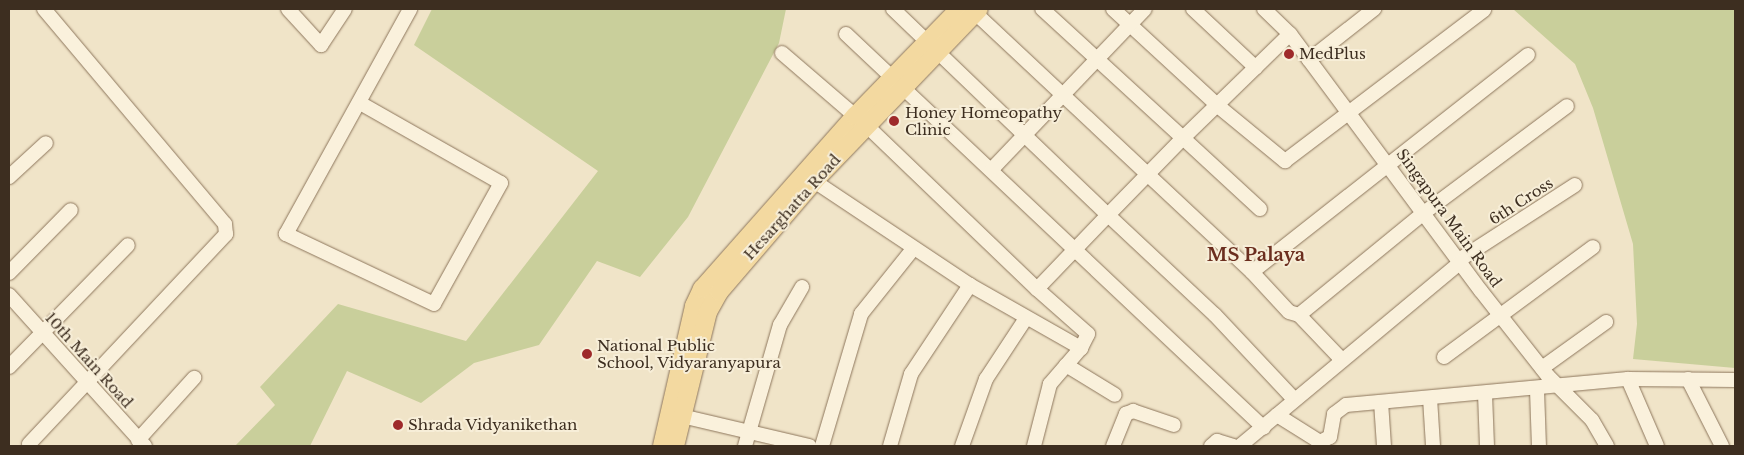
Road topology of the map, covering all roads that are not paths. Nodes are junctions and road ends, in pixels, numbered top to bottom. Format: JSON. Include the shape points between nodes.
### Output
{"nodes":[{"id":1,"x":44,"y":9,"type":"edge"},
{"id":2,"x":288,"y":9,"type":"edge"},
{"id":3,"x":346,"y":9,"type":"edge"},
{"id":4,"x":410,"y":9,"type":"edge"},
{"id":5,"x":893,"y":9,"type":"edge"},
{"id":6,"x":1042,"y":9,"type":"edge"},
{"id":7,"x":1113,"y":9,"type":"edge"},
{"id":8,"x":1146,"y":9,"type":"edge"},
{"id":9,"x":1193,"y":9,"type":"edge"},
{"id":10,"x":1264,"y":9,"type":"edge"},
{"id":11,"x":1374,"y":9,"type":"edge"},
{"id":12,"x":971,"y":10,"type":"edge"},
{"id":13,"x":1484,"y":10,"type":"edge"},
{"id":14,"x":1130,"y":24,"type":"junction"},
{"id":15,"x":846,"y":34,"type":"dead end"},
{"id":16,"x":1290,"y":34,"type":"junction"},
{"id":17,"x":933,"y":45,"type":"junction"},
{"id":18,"x":782,"y":53,"type":"dead end"},
{"id":19,"x":1528,"y":55,"type":"dead end"},
{"id":20,"x":1097,"y":59,"type":"junction"},
{"id":21,"x":1309,"y":60,"type":"junction"},
{"id":22,"x":1256,"y":68,"type":"junction"},
{"id":23,"x":898,"y":83,"type":"junction"},
{"id":24,"x":1061,"y":97,"type":"junction"},
{"id":25,"x":360,"y":103,"type":"junction"},
{"id":26,"x":1218,"y":106,"type":"junction"},
{"id":27,"x":1567,"y":106,"type":"dead end"},
{"id":28,"x":1348,"y":110,"type":"junction"},
{"id":29,"x":861,"y":121,"type":"junction"},
{"id":30,"x":1024,"y":134,"type":"junction"},
{"id":31,"x":1183,"y":138,"type":"junction"},
{"id":32,"x":46,"y":143,"type":"dead end"},
{"id":33,"x":1387,"y":161,"type":"junction"},
{"id":34,"x":992,"y":169,"type":"junction"},
{"id":35,"x":1148,"y":176,"type":"junction"},
{"id":36,"x":9,"y":177,"type":"edge"},
{"id":37,"x":814,"y":181,"type":"junction"},
{"id":38,"x":1575,"y":185,"type":"dead end"},
{"id":39,"x":1260,"y":209,"type":"dead end"},
{"id":40,"x":71,"y":210,"type":"dead end"},
{"id":41,"x":1424,"y":212,"type":"junction"},
{"id":42,"x":1108,"y":215,"type":"junction"},
{"id":43,"x":128,"y":246,"type":"dead end"},
{"id":44,"x":1593,"y":247,"type":"dead end"},
{"id":45,"x":913,"y":248,"type":"junction"},
{"id":46,"x":1076,"y":250,"type":"junction"},
{"id":47,"x":1460,"y":261,"type":"junction"},
{"id":48,"x":1252,"y":272,"type":"junction"},
{"id":49,"x":9,"y":273,"type":"edge"},
{"id":50,"x":970,"y":285,"type":"junction"},
{"id":51,"x":802,"y":287,"type":"dead end"},
{"id":52,"x":1037,"y":289,"type":"junction"},
{"id":53,"x":9,"y":295,"type":"edge"},
{"id":54,"x":1299,"y":315,"type":"junction"},
{"id":55,"x":1500,"y":315,"type":"junction"},
{"id":56,"x":1026,"y":318,"type":"junction"},
{"id":57,"x":1606,"y":322,"type":"dead end"},
{"id":58,"x":43,"y":334,"type":"junction"},
{"id":59,"x":1081,"y":348,"type":"junction"},
{"id":60,"x":1444,"y":357,"type":"dead end"},
{"id":61,"x":1341,"y":359,"type":"junction"},
{"id":62,"x":1066,"y":365,"type":"junction"},
{"id":63,"x":9,"y":368,"type":"edge"},
{"id":64,"x":1542,"y":368,"type":"junction"},
{"id":65,"x":194,"y":378,"type":"dead end"},
{"id":66,"x":1628,"y":379,"type":"junction"},
{"id":67,"x":1688,"y":379,"type":"junction"},
{"id":68,"x":1735,"y":380,"type":"edge"},
{"id":69,"x":88,"y":384,"type":"junction"},
{"id":70,"x":1561,"y":388,"type":"junction"},
{"id":71,"x":1537,"y":390,"type":"junction"},
{"id":72,"x":1485,"y":394,"type":"junction"},
{"id":73,"x":1114,"y":395,"type":"dead end"},
{"id":74,"x":1293,"y":398,"type":"junction"},
{"id":75,"x":1430,"y":398,"type":"junction"},
{"id":76,"x":1381,"y":402,"type":"junction"},
{"id":77,"x":677,"y":415,"type":"junction"},
{"id":78,"x":1277,"y":415,"type":"junction"},
{"id":79,"x":1174,"y":425,"type":"dead end"},
{"id":80,"x":1264,"y":428,"type":"junction"},
{"id":81,"x":749,"y":432,"type":"junction"},
{"id":82,"x":1330,"y":442,"type":"edge"},
{"id":83,"x":141,"y":443,"type":"edge"},
{"id":84,"x":29,"y":444,"type":"dead end"},
{"id":85,"x":662,"y":446,"type":"edge"},
{"id":86,"x":675,"y":446,"type":"edge"},
{"id":87,"x":745,"y":446,"type":"edge"},
{"id":88,"x":809,"y":446,"type":"edge"},
{"id":89,"x":822,"y":446,"type":"edge"},
{"id":90,"x":890,"y":446,"type":"edge"},
{"id":91,"x":962,"y":446,"type":"edge"},
{"id":92,"x":1034,"y":446,"type":"edge"},
{"id":93,"x":1113,"y":446,"type":"edge"},
{"id":94,"x":1211,"y":446,"type":"edge"},
{"id":95,"x":1233,"y":446,"type":"edge"},
{"id":96,"x":1240,"y":446,"type":"edge"},
{"id":97,"x":1384,"y":446,"type":"edge"},
{"id":98,"x":1433,"y":446,"type":"edge"},
{"id":99,"x":1487,"y":446,"type":"edge"},
{"id":100,"x":1539,"y":446,"type":"edge"},
{"id":101,"x":1608,"y":446,"type":"edge"},
{"id":102,"x":1656,"y":446,"type":"edge"},
{"id":103,"x":1722,"y":446,"type":"edge"}],
"edges":[{"from":1,"to":69,"type":"street","via":[[226,229],[226,234]]},
{"from":2,"to":3,"type":"street","via":[[321,45]]},
{"from":4,"to":25,"type":"street"},
{"from":5,"to":17,"type":"street"},
{"from":6,"to":20,"type":"street"},
{"from":7,"to":14,"type":"street"},
{"from":8,"to":14,"type":"street"},
{"from":9,"to":22,"type":"street"},
{"from":10,"to":16,"type":"street","name":"Singapura Main Road"},
{"from":11,"to":21,"type":"street"},
{"from":12,"to":17,"type":"main road","name":"Hesarghatta Road"},
{"from":12,"to":24,"type":"street"},
{"from":13,"to":28,"type":"street"},
{"from":14,"to":20,"type":"street"},
{"from":14,"to":26,"type":"street"},
{"from":15,"to":23,"type":"street"},
{"from":16,"to":21,"type":"street","name":"Singapura Main Road"},
{"from":16,"to":22,"type":"street"},
{"from":17,"to":23,"type":"main road","name":"Hesarghatta Road"},
{"from":17,"to":30,"type":"street"},
{"from":18,"to":29,"type":"street"},
{"from":19,"to":33,"type":"street"},
{"from":20,"to":24,"type":"street"},
{"from":20,"to":31,"type":"street"},
{"from":21,"to":28,"type":"street","name":"Singapura Main Road"},
{"from":22,"to":26,"type":"street"},
{"from":23,"to":29,"type":"main road","name":"Hesarghatta Road"},
{"from":23,"to":34,"type":"street"},
{"from":24,"to":30,"type":"street"},
{"from":24,"to":35,"type":"street"},
{"from":25,"to":25,"type":"street","via":[[501,183],[434,304],[286,234]]},
{"from":26,"to":28,"type":"street","via":[[1285,161]]},
{"from":26,"to":31,"type":"street"},
{"from":27,"to":41,"type":"street"},
{"from":28,"to":33,"type":"street","name":"Singapura Main Road"},
{"from":29,"to":37,"type":"main road","name":"Hesarghatta Road"},
{"from":29,"to":52,"type":"street"},
{"from":29,"to":77,"type":"main road","name":"Hesarghatta Road","via":[[702,289],[694,306]]},
{"from":30,"to":34,"type":"street"},
{"from":30,"to":42,"type":"street"},
{"from":31,"to":35,"type":"street"},
{"from":31,"to":39,"type":"street"},
{"from":32,"to":36,"type":"street"},
{"from":33,"to":41,"type":"street","name":"Singapura Main Road"},
{"from":33,"to":48,"type":"street"},
{"from":34,"to":46,"type":"street"},
{"from":35,"to":42,"type":"street"},
{"from":35,"to":48,"type":"street"},
{"from":37,"to":45,"type":"street"},
{"from":37,"to":77,"type":"main road","name":"Hesarghatta Road","via":[[719,292],[708,312]]},
{"from":38,"to":47,"type":"street","name":"6th Cross"},
{"from":40,"to":49,"type":"street"},
{"from":41,"to":47,"type":"street","name":"Singapura Main Road"},
{"from":41,"to":54,"type":"street"},
{"from":42,"to":46,"type":"street"},
{"from":42,"to":74,"type":"street","via":[[1215,315]]},
{"from":43,"to":58,"type":"street"},
{"from":44,"to":55,"type":"street"},
{"from":45,"to":50,"type":"street"},
{"from":45,"to":89,"type":"street","via":[[861,314]]},
{"from":46,"to":52,"type":"street"},
{"from":46,"to":80,"type":"street"},
{"from":47,"to":55,"type":"street","name":"Singapura Main Road"},
{"from":47,"to":61,"type":"street","name":"6th Cross"},
{"from":48,"to":54,"type":"street","via":[[1289,312]]},
{"from":50,"to":56,"type":"street"},
{"from":50,"to":90,"type":"street","via":[[911,374]]},
{"from":51,"to":81,"type":"street","via":[[780,325]]},
{"from":52,"to":59,"type":"street","via":[[1088,334]]},
{"from":53,"to":58,"type":"street","name":"10th Main Road"},
{"from":54,"to":61,"type":"street"},
{"from":55,"to":60,"type":"street"},
{"from":55,"to":64,"type":"street","name":"Singapura Main Road"},
{"from":56,"to":59,"type":"street"},
{"from":56,"to":91,"type":"street","via":[[986,379]]},
{"from":57,"to":64,"type":"street"},
{"from":58,"to":63,"type":"street"},
{"from":58,"to":69,"type":"street","name":"10th Main Road"},
{"from":59,"to":62,"type":"street"},
{"from":61,"to":74,"type":"street","name":"6th Cross"},
{"from":62,"to":73,"type":"street"},
{"from":62,"to":92,"type":"street","via":[[1048,389]]},
{"from":64,"to":70,"type":"street","name":"Singapura Main Road"},
{"from":65,"to":83,"type":"street"},
{"from":66,"to":67,"type":"street"},
{"from":66,"to":70,"type":"street"},
{"from":66,"to":102,"type":"street"},
{"from":67,"to":68,"type":"street"},
{"from":67,"to":103,"type":"street"},
{"from":69,"to":83,"type":"street","name":"10th Main Road"},
{"from":69,"to":84,"type":"street"},
{"from":70,"to":71,"type":"street"},
{"from":70,"to":101,"type":"street","name":"Singapura Main Road","via":[[1592,420]]},
{"from":71,"to":72,"type":"street"},
{"from":71,"to":100,"type":"street"},
{"from":72,"to":75,"type":"street"},
{"from":72,"to":99,"type":"street"},
{"from":74,"to":78,"type":"street","name":"6th Cross"},
{"from":75,"to":76,"type":"street"},
{"from":75,"to":98,"type":"street"},
{"from":76,"to":82,"type":"street","via":[[1338,409]]},
{"from":76,"to":97,"type":"street"},
{"from":77,"to":81,"type":"street"},
{"from":77,"to":85,"type":"main road","name":"Hesarghatta Road"},
{"from":77,"to":86,"type":"main road","name":"Hesarghatta Road"},
{"from":78,"to":80,"type":"street","name":"6th Cross"},
{"from":78,"to":82,"type":"street","via":[[1320,442]]},
{"from":79,"to":93,"type":"street","via":[[1133,411],[1126,414]]},
{"from":80,"to":96,"type":"street","name":"6th Cross"},
{"from":81,"to":87,"type":"street"},
{"from":81,"to":88,"type":"street"},
{"from":94,"to":95,"type":"street","via":[[1217,442]]}]}
